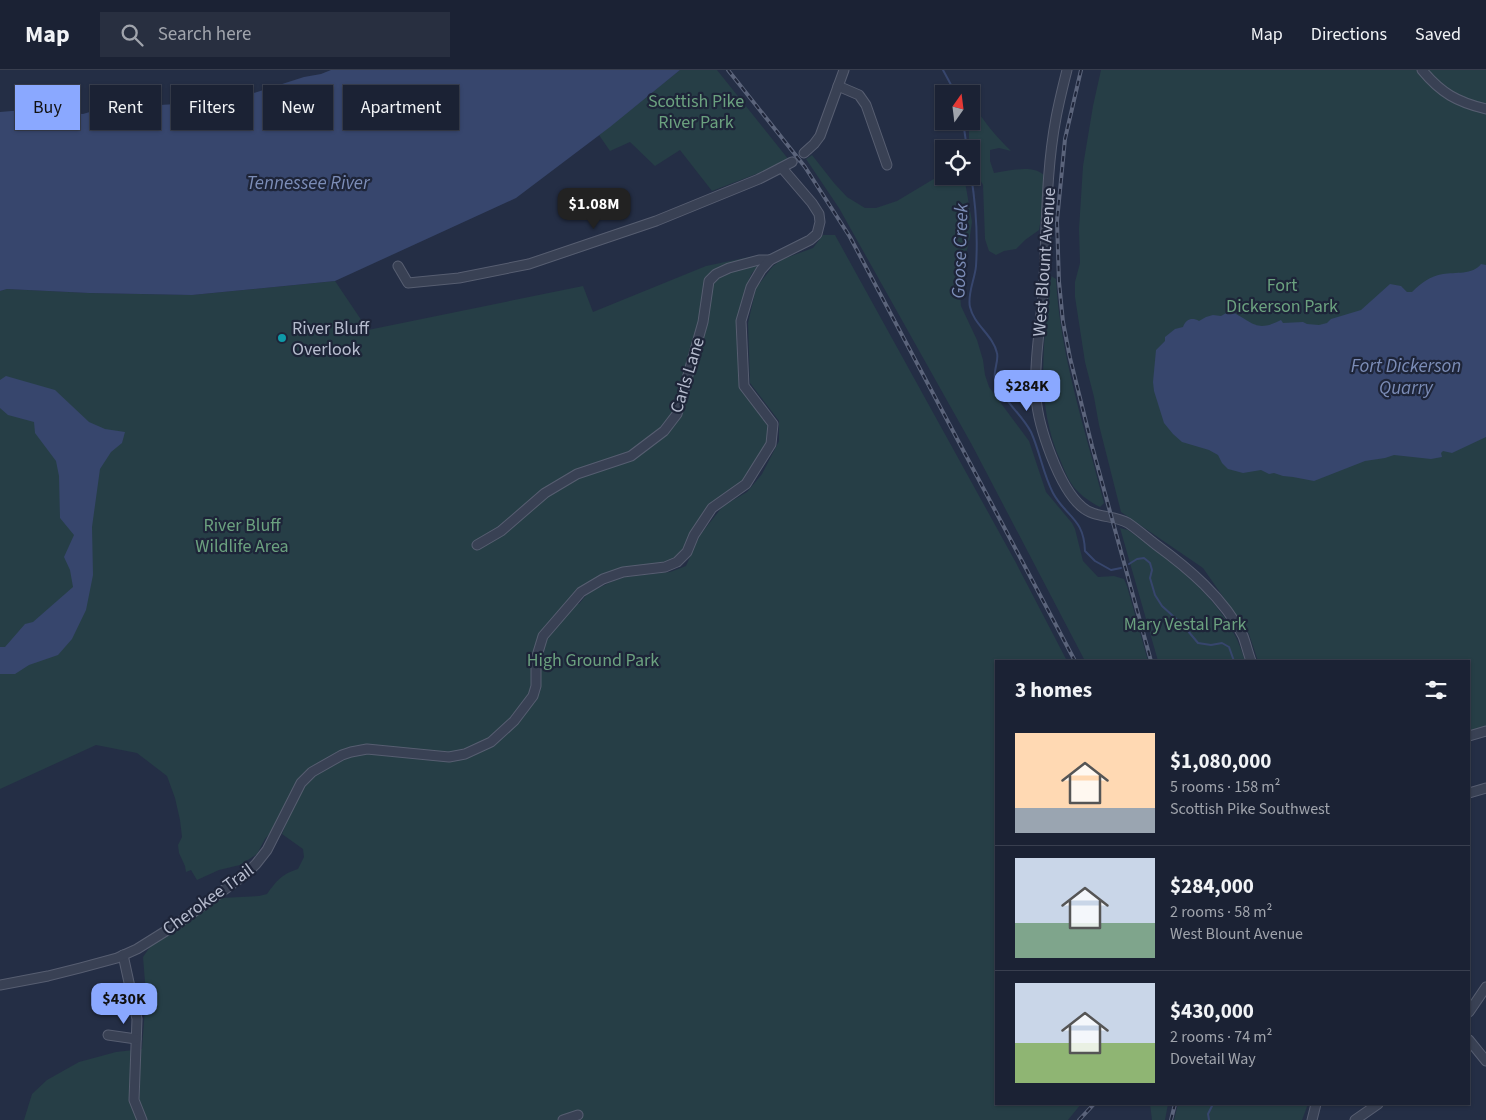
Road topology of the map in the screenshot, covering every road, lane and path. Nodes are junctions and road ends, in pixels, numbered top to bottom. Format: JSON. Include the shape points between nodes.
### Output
{"nodes":[{"id":1,"x":844,"y":70,"type":"edge"},
{"id":2,"x":1067,"y":70,"type":"edge"},
{"id":3,"x":1422,"y":70,"type":"edge"},
{"id":4,"x":838,"y":86,"type":"junction"},
{"id":5,"x":1486,"y":110,"type":"edge"},
{"id":6,"x":804,"y":153,"type":"tunnel mouth"},
{"id":7,"x":792,"y":162,"type":"tunnel mouth"},
{"id":8,"x":887,"y":165,"type":"dead end"},
{"id":9,"x":782,"y":168,"type":"junction"},
{"id":10,"x":770,"y":260,"type":"junction"},
{"id":11,"x":398,"y":266,"type":"dead end"},
{"id":12,"x":477,"y":545,"type":"dead end"},
{"id":13,"x":1250,"y":660,"type":"edge"},
{"id":14,"x":1486,"y":731,"type":"edge"},
{"id":15,"x":1470,"y":736,"type":"edge"},
{"id":16,"x":1486,"y":788,"type":"edge"},
{"id":17,"x":1470,"y":793,"type":"edge"},
{"id":18,"x":123,"y":955,"type":"junction"},
{"id":19,"x":0,"y":985,"type":"edge"},
{"id":20,"x":1486,"y":986,"type":"edge"},
{"id":21,"x":1470,"y":1010,"type":"edge"},
{"id":22,"x":108,"y":1035,"type":"dead end"},
{"id":23,"x":136,"y":1039,"type":"junction"},
{"id":24,"x":1470,"y":1041,"type":"edge"},
{"id":25,"x":1486,"y":1061,"type":"edge"},
{"id":26,"x":1316,"y":1105,"type":"edge"},
{"id":27,"x":1377,"y":1105,"type":"edge"},
{"id":28,"x":578,"y":1115,"type":"dead end"},
{"id":29,"x":142,"y":1120,"type":"edge"},
{"id":30,"x":564,"y":1120,"type":"edge"},
{"id":31,"x":1312,"y":1120,"type":"edge"},
{"id":32,"x":1355,"y":1120,"type":"edge"}],
"edges":[{"from":1,"to":4,"type":"street"},
{"from":2,"to":13,"type":"street","name":"West Blount Avenue","via":[[1050,167],[1037,370],[1036,398],[1046,439],[1066,487],[1082,508],[1126,522],[1200,581],[1232,618],[1243,636]]},
{"from":3,"to":5,"type":"street","via":[[1446,93]]},
{"from":4,"to":6,"type":"street","via":[[820,136]]},
{"from":4,"to":8,"type":"street","via":[[858,95],[866,105]]},
{"from":7,"to":9,"type":"street"},
{"from":9,"to":10,"type":"street","name":"Cherokee Trail","via":[[812,203],[820,222],[817,234],[810,240]]},
{"from":9,"to":11,"type":"street","via":[[656,221],[529,264],[460,278],[408,283]]},
{"from":10,"to":12,"type":"street","name":"Carls Lane","via":[[729,268],[716,274],[709,282],[703,322],[677,414],[664,432],[631,456],[577,474],[545,493],[500,531]]},
{"from":10,"to":18,"type":"street","name":"Cherokee Trail","via":[[751,287],[741,321],[744,386],[773,424],[771,444],[746,484],[712,508],[687,552],[671,565],[623,572],[581,592],[542,636],[536,659],[533,696],[514,721],[491,742],[449,758],[367,749],[351,752],[312,772],[301,784],[267,850],[246,874],[177,924]]},
{"from":14,"to":15,"type":"street"},
{"from":16,"to":17,"type":"street"},
{"from":18,"to":19,"type":"street","name":"Cherokee Trail","via":[[53,975]]},
{"from":18,"to":23,"type":"street","via":[[137,1019]]},
{"from":20,"to":21,"type":"street"},
{"from":22,"to":23,"type":"street"},
{"from":23,"to":29,"type":"street","via":[[134,1100]]},
{"from":24,"to":25,"type":"street"},
{"from":26,"to":31,"type":"street"},
{"from":27,"to":32,"type":"street"},
{"from":28,"to":30,"type":"street"}]}
